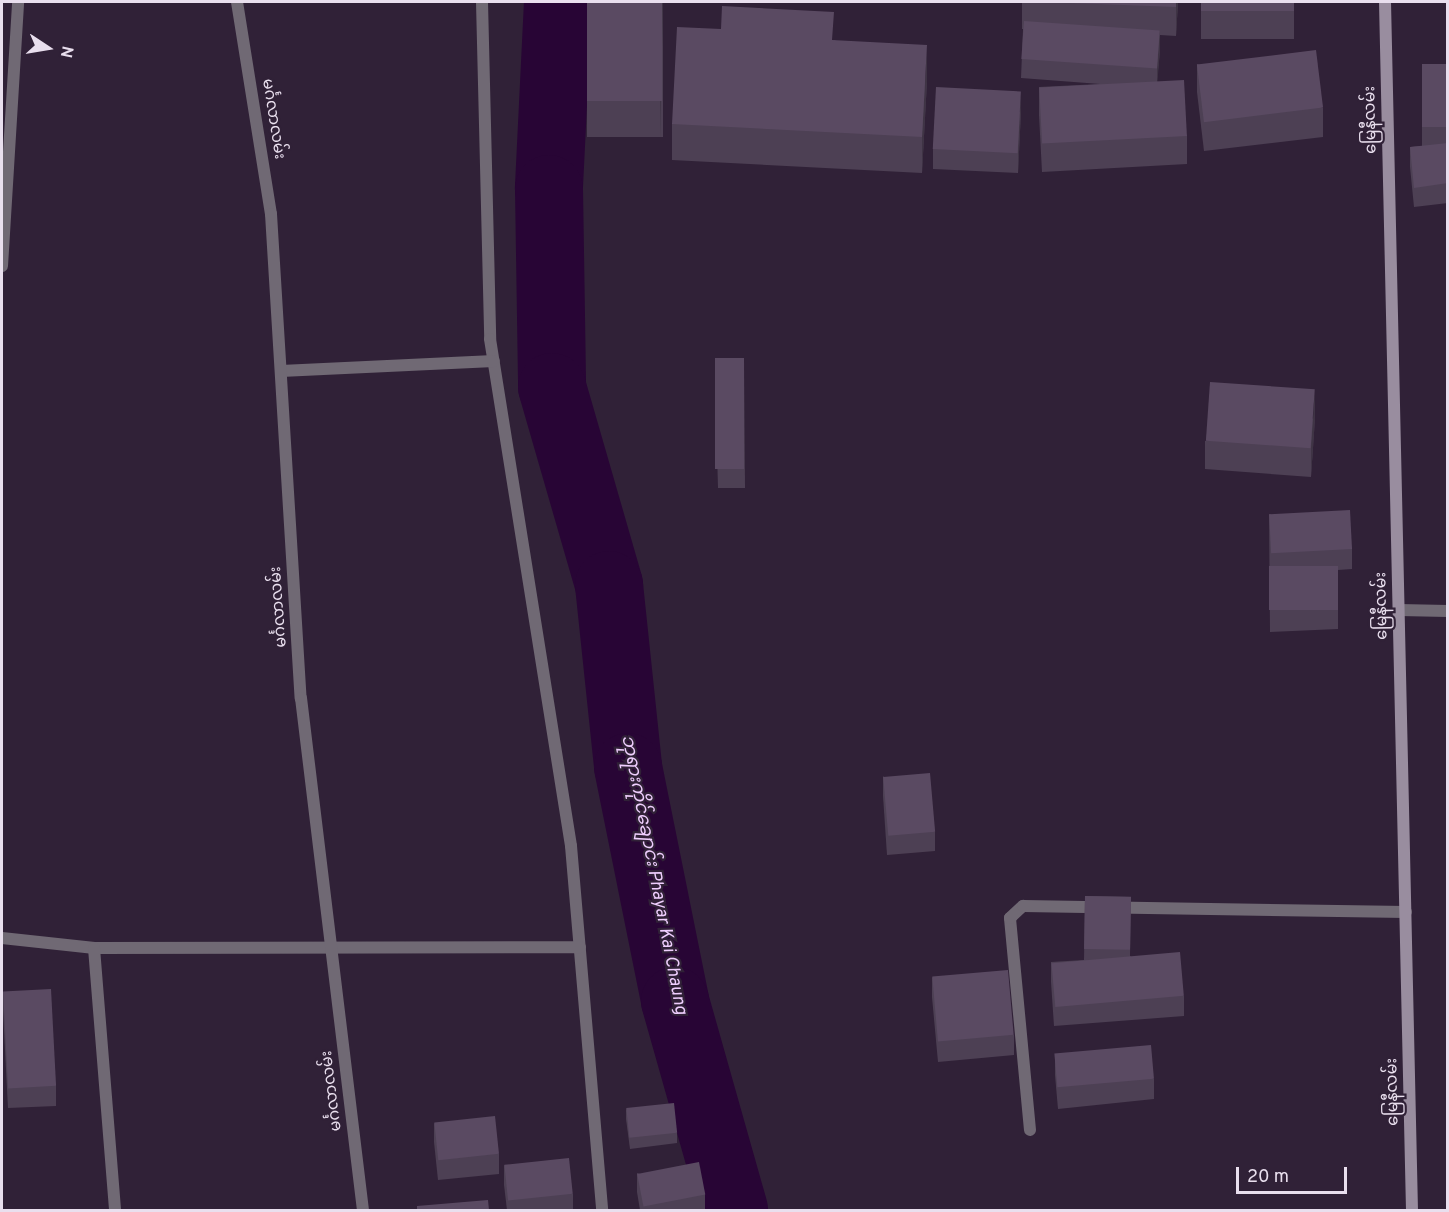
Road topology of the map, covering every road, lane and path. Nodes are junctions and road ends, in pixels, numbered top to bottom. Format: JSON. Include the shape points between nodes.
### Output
{"nodes":[{"id":1,"x":18,"y":2,"type":"edge"},
{"id":2,"x":237,"y":2,"type":"edge"},
{"id":3,"x":482,"y":2,"type":"edge"},
{"id":4,"x":1385,"y":2,"type":"edge"},
{"id":5,"x":2,"y":266,"type":"edge"},
{"id":6,"x":494,"y":361,"type":"junction"},
{"id":7,"x":281,"y":370,"type":"junction"},
{"id":8,"x":1399,"y":610,"type":"junction"},
{"id":9,"x":1448,"y":611,"type":"edge"},
{"id":10,"x":1406,"y":912,"type":"junction"},
{"id":11,"x":2,"y":938,"type":"edge"},
{"id":12,"x":331,"y":947,"type":"junction"},
{"id":13,"x":580,"y":947,"type":"junction"},
{"id":14,"x":94,"y":948,"type":"junction"},
{"id":15,"x":1030,"y":1130,"type":"dead end"},
{"id":16,"x":115,"y":1210,"type":"edge"},
{"id":17,"x":363,"y":1210,"type":"edge"},
{"id":18,"x":602,"y":1210,"type":"edge"},
{"id":19,"x":1412,"y":1210,"type":"edge"}],
"edges":[{"from":1,"to":5,"type":"street"},
{"from":2,"to":7,"type":"street","name":"မင်္ဂလာလမ်း","via":[[271,214]]},
{"from":3,"to":6,"type":"street"},
{"from":4,"to":8,"type":"main road","name":"မြေနီလမ်း"},
{"from":6,"to":7,"type":"street"},
{"from":6,"to":13,"type":"street","via":[[571,846]]},
{"from":7,"to":12,"type":"street","name":"မင်္ဂလာလမ်း","via":[[301,698]]},
{"from":8,"to":9,"type":"street"},
{"from":8,"to":10,"type":"main road","name":"မြေနီလမ်း"},
{"from":10,"to":15,"type":"street","via":[[1023,906],[1011,918]]},
{"from":10,"to":19,"type":"main road","name":"မြေနီလမ်း"},
{"from":11,"to":14,"type":"street"},
{"from":12,"to":13,"type":"street"},
{"from":12,"to":14,"type":"street"},
{"from":12,"to":17,"type":"street","name":"မင်္ဂလာလမ်း"},
{"from":13,"to":18,"type":"street"},
{"from":14,"to":16,"type":"street"}]}
